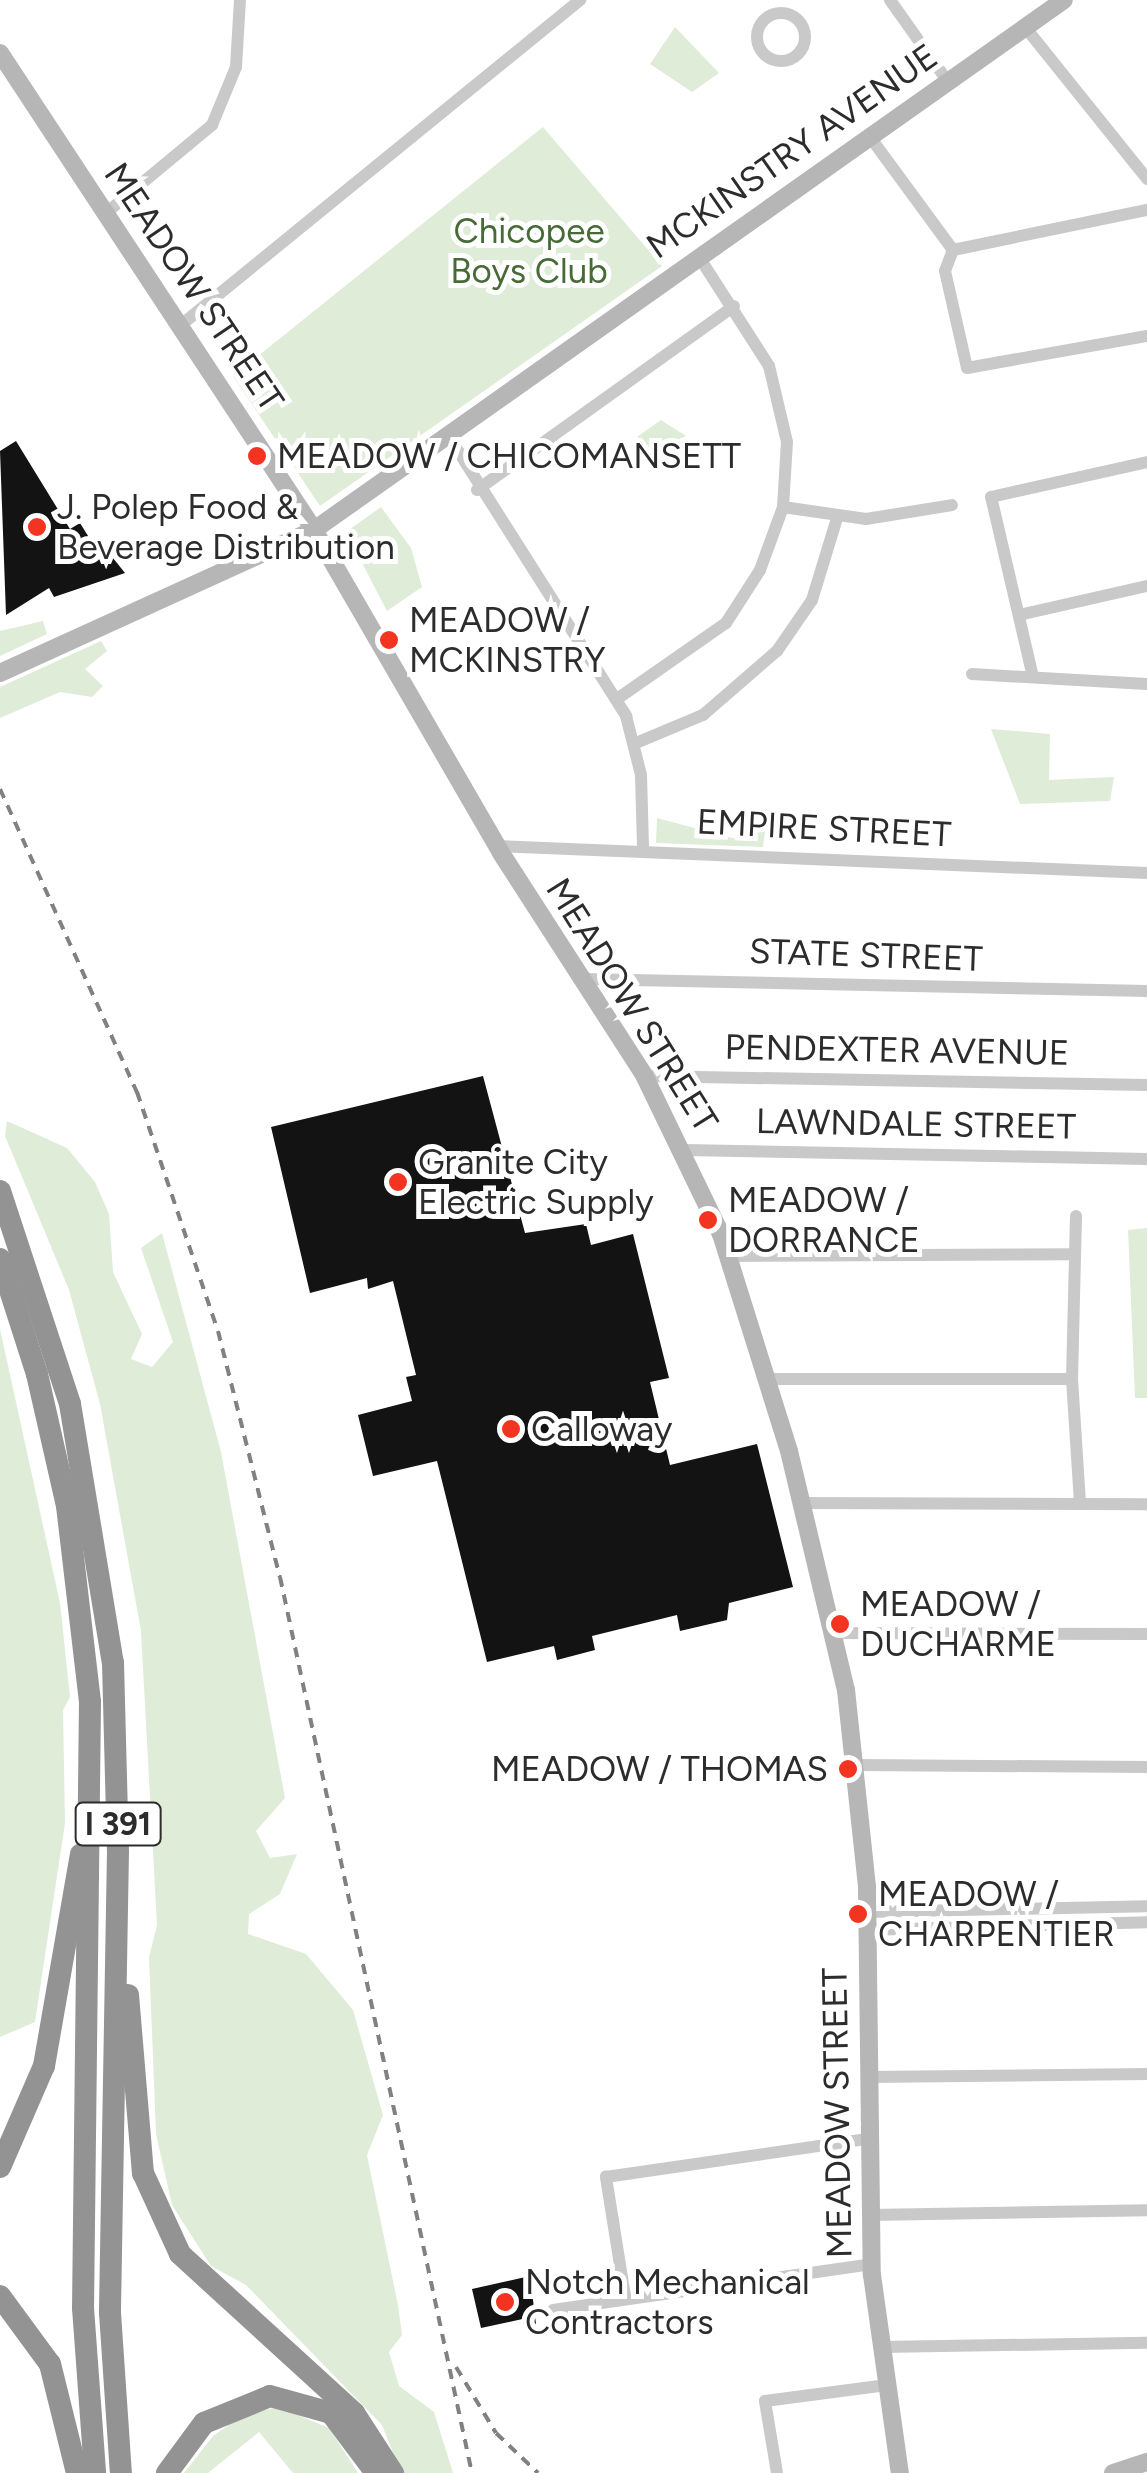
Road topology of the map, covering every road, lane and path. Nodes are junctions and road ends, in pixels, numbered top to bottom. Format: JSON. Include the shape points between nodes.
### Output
{"nodes":[{"id":1,"x":240,"y":0,"type":"edge"},
{"id":2,"x":580,"y":0,"type":"edge"},
{"id":3,"x":890,"y":0,"type":"edge"},
{"id":4,"x":1064,"y":0,"type":"edge"},
{"id":5,"x":1025,"y":27,"type":"junction"},
{"id":6,"x":0,"y":53,"type":"edge"},
{"id":7,"x":948,"y":82,"type":"junction"},
{"id":8,"x":870,"y":136,"type":"junction"},
{"id":9,"x":1147,"y":179,"type":"edge"},
{"id":10,"x":1147,"y":210,"type":"edge"},
{"id":11,"x":106,"y":213,"type":"junction"},
{"id":12,"x":953,"y":250,"type":"junction"},
{"id":13,"x":699,"y":257,"type":"junction"},
{"id":14,"x":734,"y":306,"type":"junction"},
{"id":15,"x":180,"y":325,"type":"junction"},
{"id":16,"x":1147,"y":336,"type":"edge"},
{"id":17,"x":448,"y":435,"type":"junction"},
{"id":18,"x":1147,"y":462,"type":"edge"},
{"id":19,"x":477,"y":490,"type":"junction"},
{"id":20,"x":952,"y":505,"type":"dead end"},
{"id":21,"x":783,"y":507,"type":"junction"},
{"id":22,"x":838,"y":518,"type":"junction"},
{"id":23,"x":314,"y":530,"type":"junction"},
{"id":24,"x":1147,"y":586,"type":"edge"},
{"id":25,"x":1018,"y":615,"type":"junction"},
{"id":26,"x":0,"y":672,"type":"edge"},
{"id":27,"x":972,"y":674,"type":"dead end"},
{"id":28,"x":1033,"y":678,"type":"junction"},
{"id":29,"x":1147,"y":684,"type":"edge"},
{"id":30,"x":617,"y":699,"type":"junction"},
{"id":31,"x":636,"y":743,"type":"junction"},
{"id":32,"x":497,"y":846,"type":"junction"},
{"id":33,"x":643,"y":848,"type":"junction"},
{"id":34,"x":1147,"y":873,"type":"edge"},
{"id":35,"x":584,"y":979,"type":"junction"},
{"id":36,"x":1147,"y":991,"type":"edge"},
{"id":37,"x":645,"y":1076,"type":"junction"},
{"id":38,"x":1147,"y":1086,"type":"edge"},
{"id":39,"x":684,"y":1150,"type":"junction"},
{"id":40,"x":1147,"y":1159,"type":"edge"},
{"id":41,"x":0,"y":1190,"type":"edge"},
{"id":42,"x":1076,"y":1216,"type":"dead end"},
{"id":43,"x":1074,"y":1254,"type":"junction"},
{"id":44,"x":728,"y":1256,"type":"junction"},
{"id":45,"x":0,"y":1259,"type":"edge"},
{"id":46,"x":770,"y":1379,"type":"junction"},
{"id":47,"x":1072,"y":1379,"type":"junction"},
{"id":48,"x":800,"y":1503,"type":"junction"},
{"id":49,"x":1080,"y":1504,"type":"junction"},
{"id":50,"x":1147,"y":1504,"type":"edge"},
{"id":51,"x":834,"y":1633,"type":"junction"},
{"id":52,"x":1147,"y":1634,"type":"edge"},
{"id":53,"x":92,"y":1756,"type":"junction"},
{"id":54,"x":856,"y":1765,"type":"junction"},
{"id":55,"x":1147,"y":1766,"type":"edge"},
{"id":56,"x":118,"y":1851,"type":"junction"},
{"id":57,"x":1147,"y":1906,"type":"edge"},
{"id":58,"x":1104,"y":1907,"type":"junction"},
{"id":59,"x":1002,"y":1908,"type":"junction"},
{"id":60,"x":868,"y":1921,"type":"junction"},
{"id":61,"x":1002,"y":1922,"type":"junction"},
{"id":62,"x":1104,"y":1922,"type":"junction"},
{"id":63,"x":1147,"y":1922,"type":"edge"},
{"id":64,"x":1147,"y":2074,"type":"edge"},
{"id":65,"x":867,"y":2077,"type":"junction"},
{"id":66,"x":867,"y":2139,"type":"junction"},
{"id":67,"x":0,"y":2167,"type":"edge"},
{"id":68,"x":1147,"y":2210,"type":"edge"},
{"id":69,"x":870,"y":2215,"type":"junction"},
{"id":70,"x":872,"y":2264,"type":"junction"},
{"id":71,"x":0,"y":2296,"type":"edge"},
{"id":72,"x":625,"y":2296,"type":"junction"},
{"id":73,"x":553,"y":2310,"type":"dead end"},
{"id":74,"x":1147,"y":2343,"type":"edge"},
{"id":75,"x":881,"y":2348,"type":"junction"},
{"id":76,"x":887,"y":2385,"type":"junction"},
{"id":77,"x":1147,"y":2462,"type":"edge"},
{"id":78,"x":77,"y":2473,"type":"edge"},
{"id":79,"x":95,"y":2473,"type":"edge"},
{"id":80,"x":121,"y":2473,"type":"edge"},
{"id":81,"x":167,"y":2473,"type":"edge"},
{"id":82,"x":376,"y":2473,"type":"edge"},
{"id":83,"x":393,"y":2473,"type":"edge"},
{"id":84,"x":778,"y":2473,"type":"edge"},
{"id":85,"x":900,"y":2473,"type":"edge"},
{"id":86,"x":1114,"y":2473,"type":"edge"}],
"edges":[{"from":1,"to":11,"type":"street","via":[[233,79],[212,125]]},
{"from":2,"to":15,"type":"street"},
{"from":3,"to":7,"type":"street"},
{"from":4,"to":5,"type":"main road","name":"MCKINSTRY AVENUE"},
{"from":5,"to":7,"type":"main road","name":"MCKINSTRY AVENUE"},
{"from":5,"to":9,"type":"street"},
{"from":6,"to":11,"type":"main road","name":"MEADOW STREET"},
{"from":7,"to":8,"type":"main road","name":"MCKINSTRY AVENUE"},
{"from":8,"to":12,"type":"street"},
{"from":8,"to":13,"type":"main road","name":"MCKINSTRY AVENUE"},
{"from":10,"to":12,"type":"street"},
{"from":11,"to":15,"type":"main road","name":"MEADOW STREET"},
{"from":12,"to":16,"type":"street","via":[[944,270],[967,368]]},
{"from":13,"to":14,"type":"street"},
{"from":13,"to":17,"type":"main road","name":"MCKINSTRY AVENUE"},
{"from":14,"to":19,"type":"street"},
{"from":14,"to":21,"type":"street","via":[[769,366],[784,419]]},
{"from":15,"to":23,"type":"main road","name":"MEADOW STREET"},
{"from":17,"to":19,"type":"street"},
{"from":17,"to":23,"type":"main road","name":"MCKINSTRY AVENUE"},
{"from":18,"to":25,"type":"street","via":[[991,497]]},
{"from":19,"to":30,"type":"street"},
{"from":20,"to":22,"type":"street"},
{"from":21,"to":22,"type":"street"},
{"from":21,"to":30,"type":"street","via":[[760,570],[726,623]]},
{"from":22,"to":31,"type":"street","via":[[812,600],[776,651],[703,715]]},
{"from":23,"to":26,"type":"main road"},
{"from":23,"to":32,"type":"main road","name":"MEADOW STREET"},
{"from":24,"to":25,"type":"street"},
{"from":25,"to":28,"type":"street"},
{"from":27,"to":28,"type":"street"},
{"from":28,"to":29,"type":"street"},
{"from":30,"to":31,"type":"street"},
{"from":31,"to":33,"type":"street"},
{"from":32,"to":33,"type":"street","name":"EMPIRE STREET"},
{"from":32,"to":35,"type":"main road","name":"MEADOW STREET"},
{"from":33,"to":34,"type":"street","name":"EMPIRE STREET"},
{"from":35,"to":36,"type":"street","name":"STATE STREET"},
{"from":35,"to":37,"type":"main road","name":"MEADOW STREET"},
{"from":37,"to":38,"type":"street","name":"PENDEXTER AVENUE"},
{"from":37,"to":39,"type":"main road","name":"MEADOW STREET"},
{"from":39,"to":40,"type":"street","name":"LAWNDALE STREET"},
{"from":39,"to":44,"type":"main road","name":"MEADOW STREET"},
{"from":41,"to":56,"type":"highway","number":"I 391","via":[[57,1354],[96,1530],[113,1664]]},
{"from":42,"to":43,"type":"street"},
{"from":43,"to":44,"type":"street"},
{"from":43,"to":47,"type":"street"},
{"from":44,"to":46,"type":"main road","name":"MEADOW STREET"},
{"from":45,"to":53,"type":"highway","number":"I 391","via":[[38,1374],[67,1506]]},
{"from":46,"to":47,"type":"street"},
{"from":46,"to":48,"type":"main road","name":"MEADOW STREET"},
{"from":47,"to":49,"type":"street"},
{"from":48,"to":49,"type":"street"},
{"from":48,"to":51,"type":"main road","name":"MEADOW STREET"},
{"from":49,"to":50,"type":"street"},
{"from":51,"to":52,"type":"street"},
{"from":51,"to":54,"type":"main road","name":"MEADOW STREET"},
{"from":53,"to":67,"type":"highway","via":[[59,2006],[34,2096]]},
{"from":53,"to":79,"type":"highway","number":"I 391","via":[[83,2268]]},
{"from":54,"to":55,"type":"street"},
{"from":54,"to":60,"type":"main road","name":"MEADOW STREET"},
{"from":56,"to":80,"type":"highway","number":"I 391","via":[[110,2313]]},
{"from":56,"to":83,"type":"highway","via":[[134,2093],[150,2197],[192,2268],[354,2412]]},
{"from":57,"to":58,"type":"street"},
{"from":58,"to":59,"type":"street"},
{"from":58,"to":62,"type":"street"},
{"from":59,"to":60,"type":"street"},
{"from":59,"to":61,"type":"street"},
{"from":60,"to":61,"type":"street"},
{"from":60,"to":65,"type":"main road","name":"MEADOW STREET"},
{"from":61,"to":62,"type":"street"},
{"from":62,"to":63,"type":"street"},
{"from":64,"to":65,"type":"street"},
{"from":65,"to":66,"type":"main road","name":"MEADOW STREET"},
{"from":66,"to":69,"type":"main road","name":"MEADOW STREET"},
{"from":66,"to":72,"type":"street","via":[[606,2177]]},
{"from":68,"to":69,"type":"street"},
{"from":69,"to":70,"type":"main road","name":"MEADOW STREET"},
{"from":70,"to":72,"type":"street"},
{"from":70,"to":75,"type":"main road","name":"MEADOW STREET"},
{"from":71,"to":78,"type":"highway","via":[[50,2364]]},
{"from":72,"to":73,"type":"street"},
{"from":74,"to":75,"type":"street"},
{"from":75,"to":76,"type":"main road","name":"MEADOW STREET"},
{"from":76,"to":84,"type":"street","via":[[765,2401]]},
{"from":76,"to":85,"type":"main road","name":"MEADOW STREET"},
{"from":77,"to":86,"type":"main road"},
{"from":81,"to":82,"type":"highway","via":[[215,2414],[270,2396],[331,2414]]}]}
